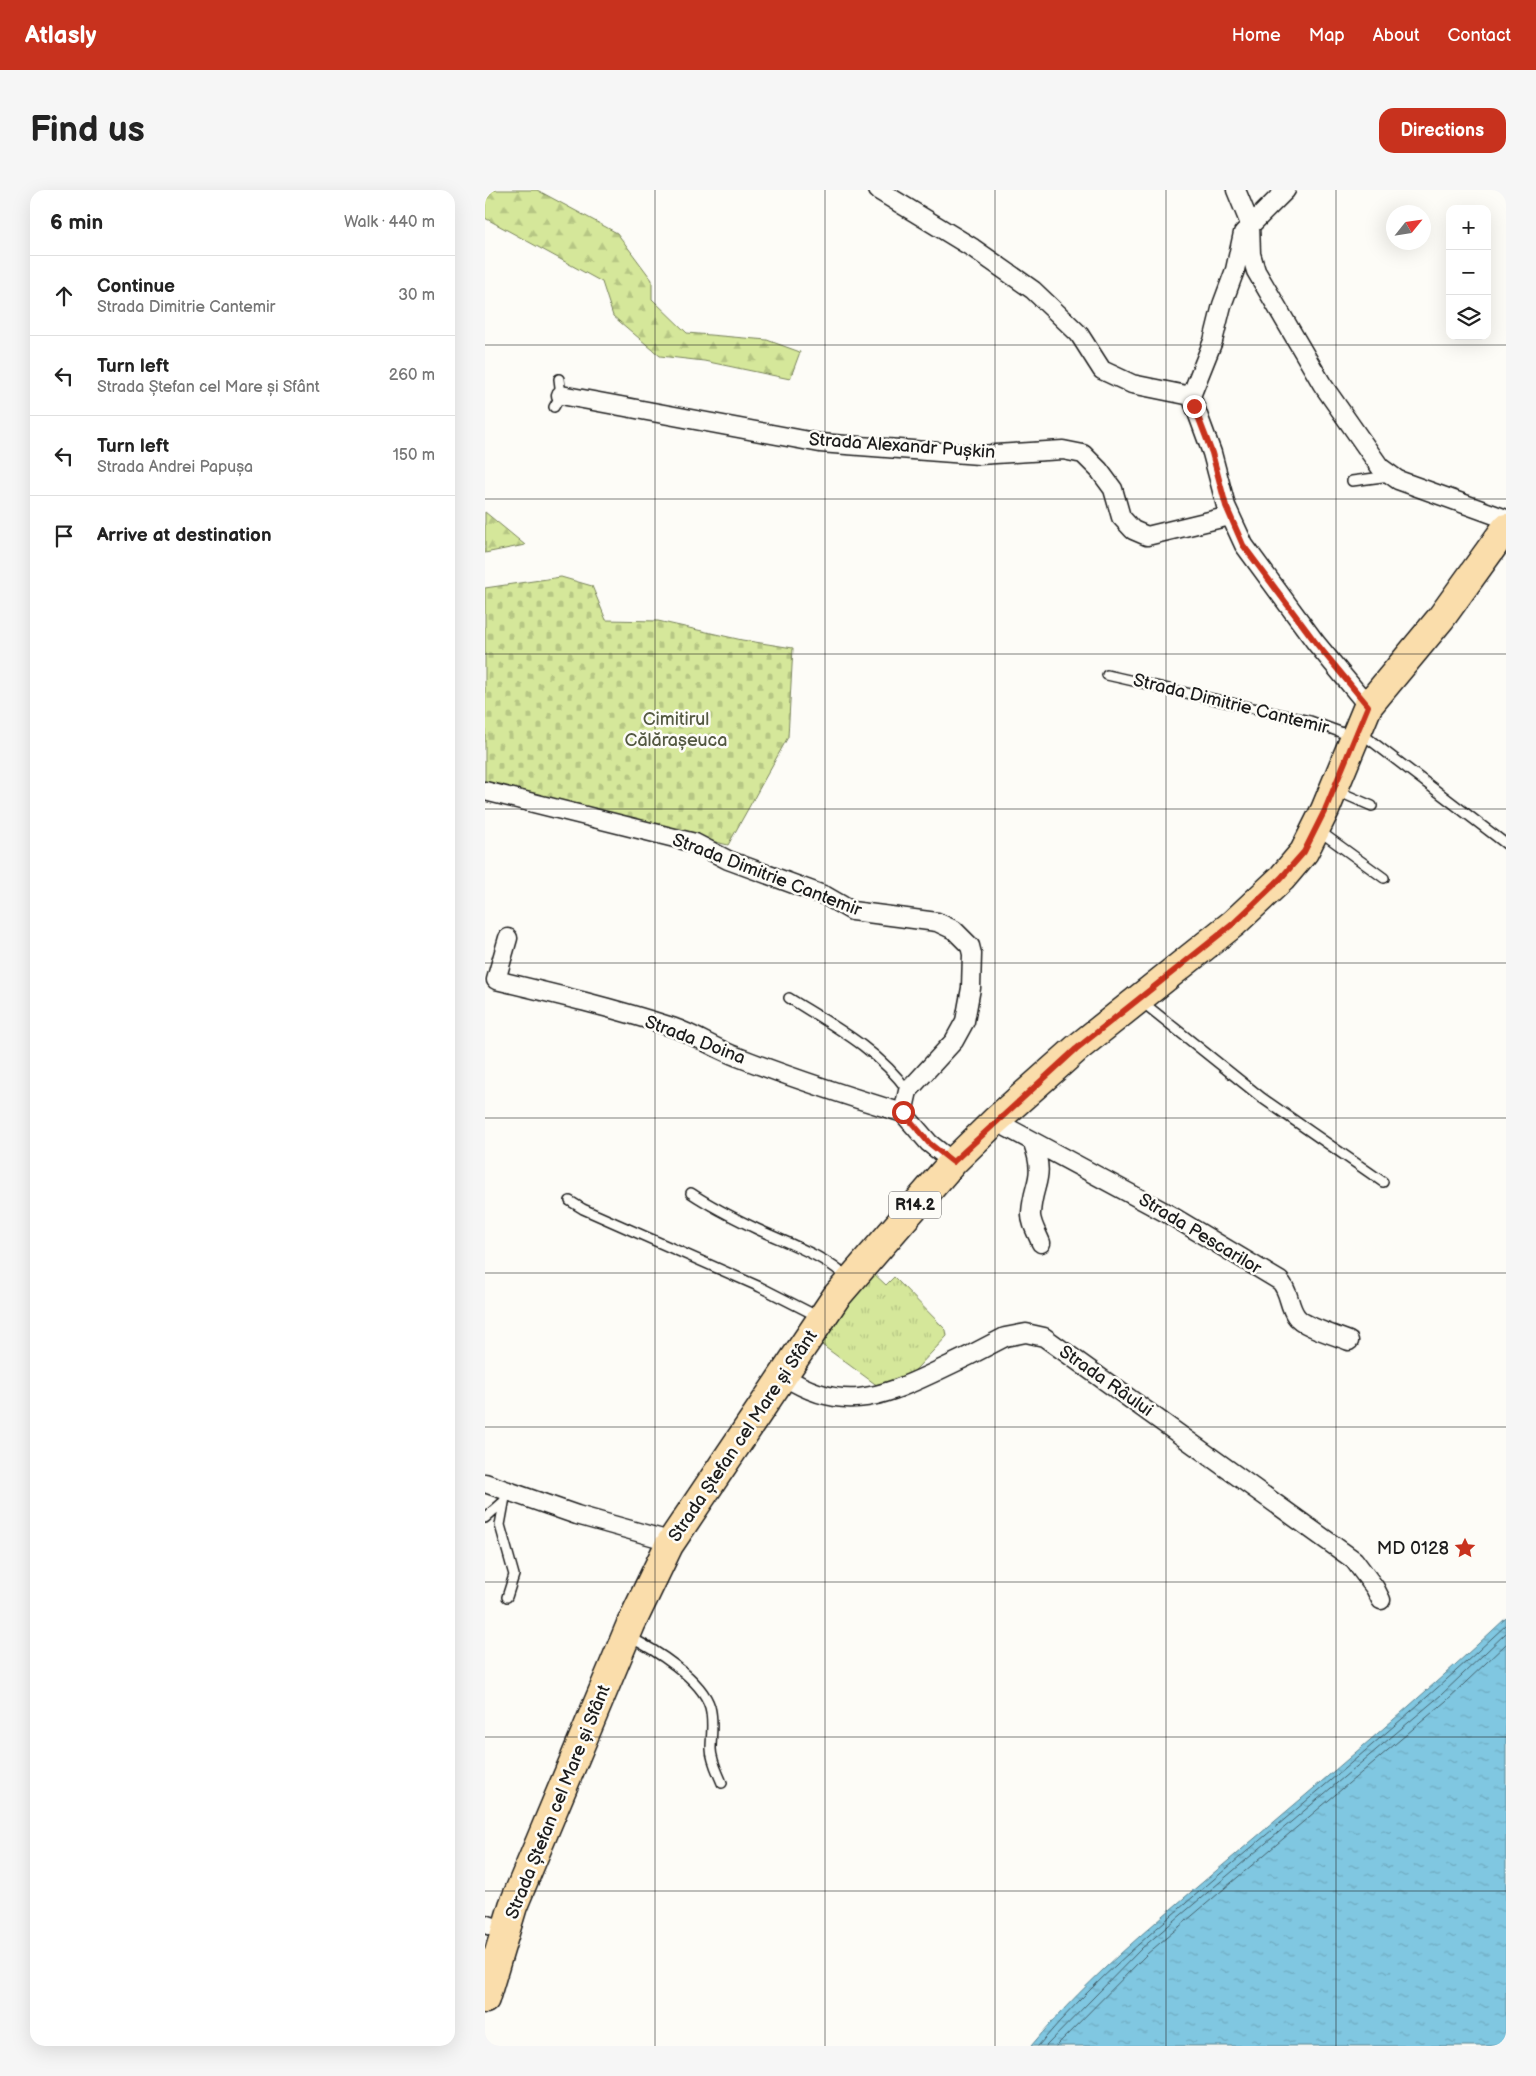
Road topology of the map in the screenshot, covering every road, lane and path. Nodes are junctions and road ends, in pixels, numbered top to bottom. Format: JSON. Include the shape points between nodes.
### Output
{"nodes":[{"id":1,"x":878,"y":190,"type":"edge"},
{"id":2,"x":1236,"y":190,"type":"edge"},
{"id":3,"x":1286,"y":190,"type":"edge"},
{"id":4,"x":1250,"y":224,"type":"junction"},
{"id":5,"x":558,"y":393,"type":"dead end"},
{"id":6,"x":1191,"y":396,"type":"junction"},
{"id":7,"x":1390,"y":476,"type":"junction"},
{"id":8,"x":1352,"y":481,"type":"dead end"},
{"id":9,"x":1230,"y":516,"type":"junction"},
{"id":10,"x":1506,"y":519,"type":"edge"},
{"id":11,"x":1506,"y":528,"type":"edge"},
{"id":12,"x":1107,"y":674,"type":"dead end"},
{"id":13,"x":1359,"y":724,"type":"junction"},
{"id":14,"x":1334,"y":790,"type":"junction"},
{"id":15,"x":485,"y":791,"type":"edge"},
{"id":16,"x":1372,"y":806,"type":"dead end"},
{"id":17,"x":1316,"y":828,"type":"junction"},
{"id":18,"x":1506,"y":844,"type":"edge"},
{"id":19,"x":1384,"y":878,"type":"dead end"},
{"id":20,"x":508,"y":938,"type":"dead end"},
{"id":21,"x":789,"y":998,"type":"dead end"},
{"id":22,"x":1137,"y":998,"type":"junction"},
{"id":23,"x":909,"y":1091,"type":"junction"},
{"id":24,"x":903,"y":1112,"type":"junction"},
{"id":25,"x":995,"y":1122,"type":"junction"},
{"id":26,"x":1033,"y":1143,"type":"junction"},
{"id":27,"x":953,"y":1162,"type":"junction"},
{"id":28,"x":1383,"y":1182,"type":"dead end"},
{"id":29,"x":691,"y":1193,"type":"dead end"},
{"id":30,"x":570,"y":1201,"type":"dead end"},
{"id":31,"x":1041,"y":1243,"type":"dead end"},
{"id":32,"x":850,"y":1280,"type":"junction"},
{"id":33,"x":822,"y":1319,"type":"junction"},
{"id":34,"x":1349,"y":1340,"type":"dead end"},
{"id":35,"x":785,"y":1377,"type":"junction"},
{"id":36,"x":485,"y":1483,"type":"edge"},
{"id":37,"x":504,"y":1497,"type":"junction"},
{"id":38,"x":485,"y":1518,"type":"edge"},
{"id":39,"x":669,"y":1545,"type":"junction"},
{"id":40,"x":507,"y":1597,"type":"dead end"},
{"id":41,"x":1381,"y":1600,"type":"dead end"},
{"id":42,"x":627,"y":1635,"type":"junction"},
{"id":43,"x":722,"y":1783,"type":"dead end"},
{"id":44,"x":495,"y":1927,"type":"edge"},
{"id":45,"x":485,"y":1999,"type":"edge"}],
"edges":[{"from":1,"to":6,"type":"street","via":[[973,248],[1033,290],[1079,334],[1101,370],[1133,384]]},
{"from":2,"to":4,"type":"street"},
{"from":3,"to":4,"type":"street"},
{"from":4,"to":6,"type":"street","via":[[1243,233],[1213,341]]},
{"from":4,"to":7,"type":"street","via":[[1251,254],[1256,271],[1322,384],[1380,467]]},
{"from":5,"to":9,"type":"street","name":"Strada Alexandr Pușkin","via":[[819,443],[979,455],[1063,450],[1083,454],[1099,470],[1113,489],[1121,517],[1133,530],[1147,536]]},
{"from":6,"to":9,"type":"street"},
{"from":7,"to":8,"type":"lane"},
{"from":7,"to":10,"type":"street"},
{"from":9,"to":13,"type":"street","via":[[1243,545],[1316,643]]},
{"from":11,"to":13,"type":"main road","name":"Strada Ștefan cel Mare și Sfânt","number":"R14.2"},
{"from":12,"to":13,"type":"lane","name":"Strada Dimitrie Cantemir","via":[[1310,721]]},
{"from":13,"to":14,"type":"main road","name":"Strada Ștefan cel Mare și Sfânt","number":"R14.2"},
{"from":13,"to":18,"type":"lane"},
{"from":14,"to":16,"type":"lane"},
{"from":14,"to":17,"type":"main road","name":"Strada Ștefan cel Mare și Sfânt","number":"R14.2"},
{"from":15,"to":23,"type":"street","name":"Strada Dimitrie Cantemir","via":[[695,843],[728,860],[826,896],[852,910],[937,922],[954,930],[970,946],[972,954],[971,988],[965,1020],[954,1041]]},
{"from":17,"to":19,"type":"lane"},
{"from":17,"to":22,"type":"main road","name":"Strada Ștefan cel Mare și Sfânt","number":"R14.2","via":[[1304,852],[1260,900]]},
{"from":20,"to":24,"type":"street","name":"Strada Doina","via":[[496,980],[673,1027],[737,1057]]},
{"from":21,"to":23,"type":"lane","via":[[878,1056]]},
{"from":22,"to":25,"type":"main road","name":"Strada Ștefan cel Mare și Sfânt","number":"R14.2"},
{"from":22,"to":28,"type":"lane","via":[[1262,1098]]},
{"from":23,"to":24,"type":"street","name":"Strada Dimitrie Cantemir"},
{"from":24,"to":27,"type":"street","via":[[929,1143]]},
{"from":25,"to":26,"type":"street","name":"Strada Pescarilor"},
{"from":25,"to":27,"type":"main road","name":"Strada Ștefan cel Mare și Sfânt","number":"R14.2"},
{"from":26,"to":31,"type":"street","via":[[1040,1177],[1030,1214]]},
{"from":26,"to":34,"type":"street","name":"Strada Pescarilor","via":[[1163,1210],[1280,1281],[1289,1294],[1296,1317]]},
{"from":27,"to":32,"type":"main road","name":"Strada Ștefan cel Mare și Sfânt","number":"R14.2"},
{"from":29,"to":32,"type":"lane","via":[[757,1229],[805,1249],[837,1268]]},
{"from":30,"to":33,"type":"lane","name":"Strada Ștefan cel Mare și Sfânt","via":[[760,1287]]},
{"from":32,"to":33,"type":"main road","name":"Strada Ștefan cel Mare și Sfânt","number":"R14.2"},
{"from":33,"to":35,"type":"main road","name":"Strada Ștefan cel Mare și Sfânt","number":"R14.2"},
{"from":35,"to":39,"type":"main road","name":"Strada Ștefan cel Mare și Sfânt","number":"R14.2"},
{"from":35,"to":41,"type":"street","name":"Strada Râului","via":[[812,1392],[830,1396],[882,1395],[1005,1337],[1025,1333],[1044,1337],[1354,1560]]},
{"from":36,"to":37,"type":"street"},
{"from":37,"to":38,"type":"lane"},
{"from":37,"to":39,"type":"street","via":[[535,1499],[659,1538]]},
{"from":37,"to":40,"type":"lane","via":[[500,1525],[514,1574]]},
{"from":39,"to":42,"type":"main road","name":"Strada Ștefan cel Mare și Sfânt","number":"R14.2"},
{"from":42,"to":43,"type":"lane","via":[[665,1657],[690,1679],[710,1705],[713,1727],[711,1751]]},
{"from":42,"to":44,"type":"main road","name":"Strada Ștefan cel Mare și Sfânt","number":"R14.2","via":[[513,1906]]},
{"from":44,"to":45,"type":"main road","name":"Strada Ștefan cel Mare și Sfânt","number":"R14.2"}]}
